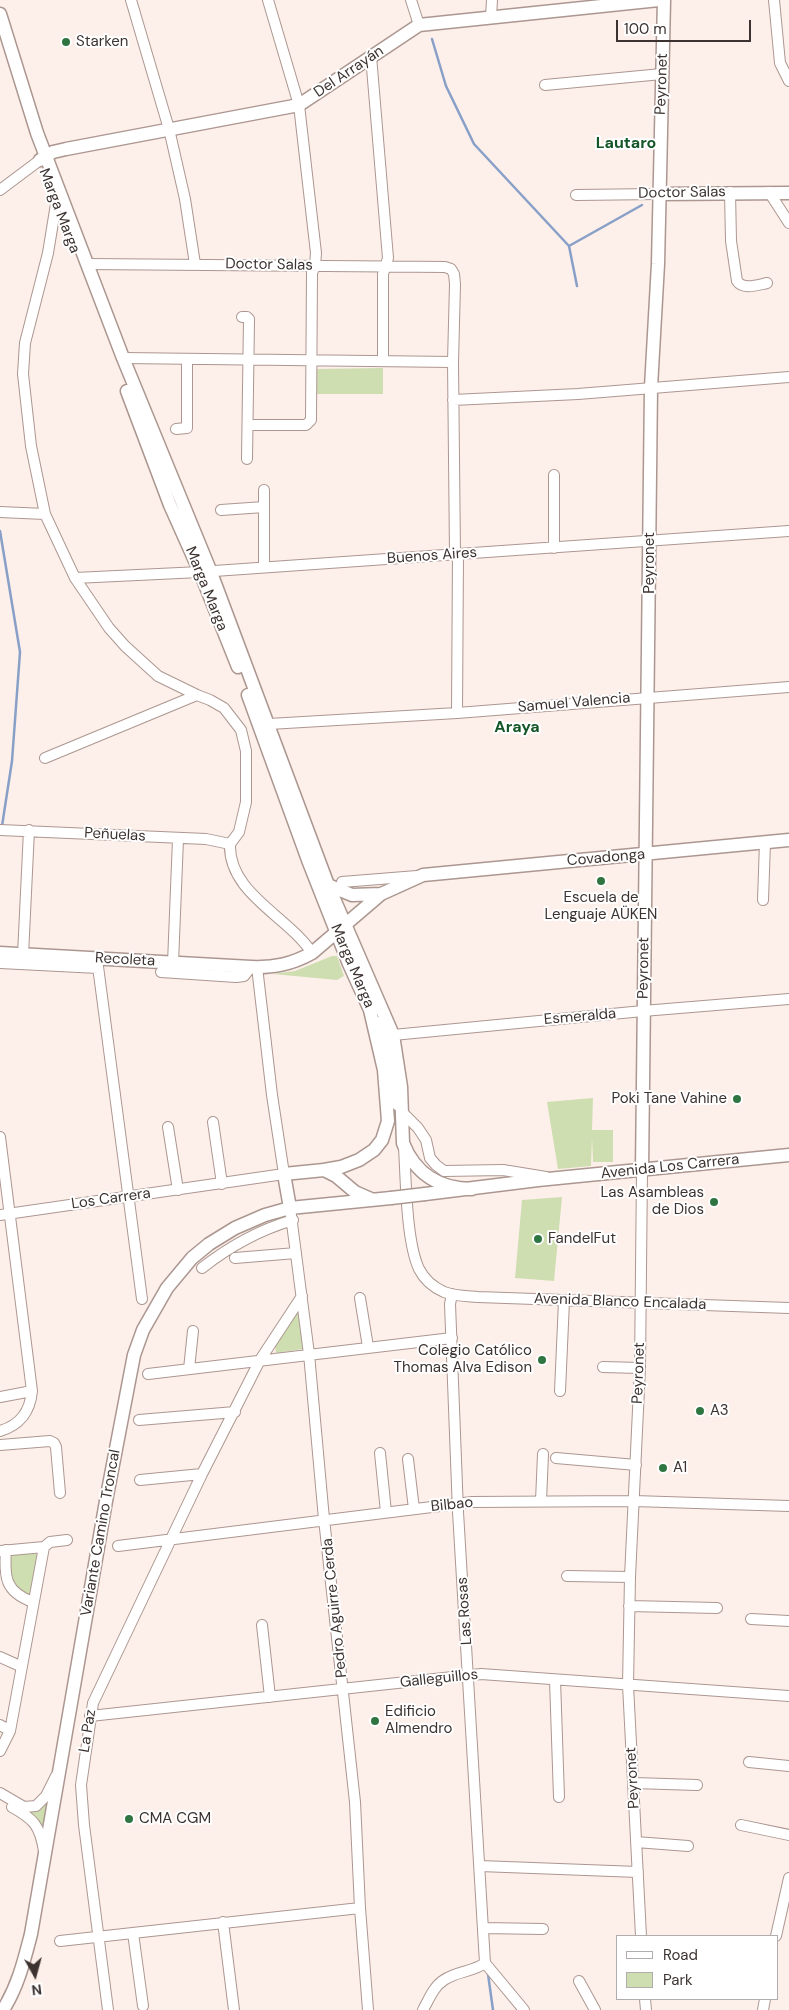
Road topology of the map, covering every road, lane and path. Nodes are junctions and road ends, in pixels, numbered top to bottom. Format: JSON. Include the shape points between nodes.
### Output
{"nodes":[{"id":1,"x":130,"y":0,"type":"edge"},
{"id":2,"x":268,"y":0,"type":"edge"},
{"id":3,"x":411,"y":0,"type":"edge"},
{"id":4,"x":492,"y":0,"type":"edge"},
{"id":5,"x":659,"y":0,"type":"edge"},
{"id":6,"x":664,"y":0,"type":"edge"},
{"id":7,"x":774,"y":0,"type":"edge"},
{"id":8,"x":0,"y":14,"type":"edge"},
{"id":9,"x":491,"y":17,"type":"junction"},
{"id":10,"x":419,"y":25,"type":"junction"},
{"id":11,"x":0,"y":36,"type":"edge"},
{"id":12,"x":371,"y":56,"type":"junction"},
{"id":13,"x":662,"y":74,"type":"junction"},
{"id":14,"x":789,"y":81,"type":"edge"},
{"id":15,"x":545,"y":85,"type":"dead end"},
{"id":16,"x":299,"y":106,"type":"junction"},
{"id":17,"x":169,"y":129,"type":"junction"},
{"id":18,"x":43,"y":158,"type":"junction"},
{"id":19,"x":0,"y":190,"type":"edge"},
{"id":20,"x":730,"y":192,"type":"junction"},
{"id":21,"x":770,"y":192,"type":"junction"},
{"id":22,"x":789,"y":192,"type":"edge"},
{"id":23,"x":658,"y":194,"type":"junction"},
{"id":24,"x":576,"y":195,"type":"dead end"},
{"id":25,"x":56,"y":204,"type":"junction"},
{"id":26,"x":789,"y":223,"type":"edge"},
{"id":27,"x":87,"y":264,"type":"junction"},
{"id":28,"x":195,"y":264,"type":"junction"},
{"id":29,"x":315,"y":266,"type":"junction"},
{"id":30,"x":386,"y":266,"type":"junction"},
{"id":31,"x":767,"y":284,"type":"dead end"},
{"id":32,"x":242,"y":317,"type":"dead end"},
{"id":33,"x":123,"y":358,"type":"junction"},
{"id":34,"x":187,"y":359,"type":"junction"},
{"id":35,"x":249,"y":360,"type":"junction"},
{"id":36,"x":311,"y":361,"type":"junction"},
{"id":37,"x":383,"y":361,"type":"junction"},
{"id":38,"x":453,"y":362,"type":"junction"},
{"id":39,"x":789,"y":377,"type":"edge"},
{"id":40,"x":651,"y":387,"type":"junction"},
{"id":41,"x":453,"y":400,"type":"junction"},
{"id":42,"x":248,"y":425,"type":"junction"},
{"id":43,"x":176,"y":430,"type":"dead end"},
{"id":44,"x":247,"y":459,"type":"dead end"},
{"id":45,"x":554,"y":475,"type":"dead end"},
{"id":46,"x":264,"y":490,"type":"dead end"},
{"id":47,"x":264,"y":507,"type":"junction"},
{"id":48,"x":220,"y":510,"type":"dead end"},
{"id":49,"x":0,"y":512,"type":"edge"},
{"id":50,"x":45,"y":514,"type":"junction"},
{"id":51,"x":789,"y":531,"type":"edge"},
{"id":52,"x":650,"y":542,"type":"junction"},
{"id":53,"x":554,"y":548,"type":"junction"},
{"id":54,"x":456,"y":554,"type":"junction"},
{"id":55,"x":264,"y":567,"type":"junction"},
{"id":56,"x":205,"y":571,"type":"junction"},
{"id":57,"x":74,"y":578,"type":"junction"},
{"id":58,"x":789,"y":687,"type":"edge"},
{"id":59,"x":197,"y":695,"type":"junction"},
{"id":60,"x":648,"y":697,"type":"junction"},
{"id":61,"x":457,"y":713,"type":"junction"},
{"id":62,"x":268,"y":724,"type":"junction"},
{"id":63,"x":45,"y":758,"type":"dead end"},
{"id":64,"x":5,"y":830,"type":"edge"},
{"id":65,"x":29,"y":830,"type":"junction"},
{"id":66,"x":178,"y":839,"type":"junction"},
{"id":67,"x":789,"y":840,"type":"edge"},
{"id":68,"x":765,"y":842,"type":"junction"},
{"id":69,"x":230,"y":844,"type":"junction"},
{"id":70,"x":646,"y":854,"type":"junction"},
{"id":71,"x":422,"y":875,"type":"junction"},
{"id":72,"x":342,"y":882,"type":"dead end"},
{"id":73,"x":328,"y":885,"type":"junction"},
{"id":74,"x":382,"y":894,"type":"junction"},
{"id":75,"x":763,"y":900,"type":"dead end"},
{"id":76,"x":342,"y":929,"type":"junction"},
{"id":77,"x":0,"y":953,"type":"edge"},
{"id":78,"x":312,"y":953,"type":"junction"},
{"id":79,"x":23,"y":955,"type":"junction"},
{"id":80,"x":0,"y":963,"type":"edge"},
{"id":81,"x":97,"y":963,"type":"junction"},
{"id":82,"x":174,"y":963,"type":"junction"},
{"id":83,"x":254,"y":967,"type":"junction"},
{"id":84,"x":160,"y":972,"type":"dead end"},
{"id":85,"x":789,"y":999,"type":"edge"},
{"id":86,"x":643,"y":1011,"type":"junction"},
{"id":87,"x":373,"y":1015,"type":"junction"},
{"id":88,"x":393,"y":1035,"type":"junction"},
{"id":89,"x":402,"y":1113,"type":"junction"},
{"id":90,"x":213,"y":1122,"type":"dead end"},
{"id":91,"x":168,"y":1127,"type":"dead end"},
{"id":92,"x":0,"y":1137,"type":"edge"},
{"id":93,"x":403,"y":1143,"type":"junction"},
{"id":94,"x":789,"y":1155,"type":"edge"},
{"id":95,"x":211,"y":1156,"type":"dead end"},
{"id":96,"x":324,"y":1170,"type":"junction"},
{"id":97,"x":642,"y":1170,"type":"junction"},
{"id":98,"x":284,"y":1174,"type":"junction"},
{"id":99,"x":552,"y":1179,"type":"junction"},
{"id":100,"x":219,"y":1185,"type":"junction"},
{"id":101,"x":472,"y":1189,"type":"junction"},
{"id":102,"x":178,"y":1190,"type":"junction"},
{"id":103,"x":129,"y":1196,"type":"junction"},
{"id":104,"x":373,"y":1200,"type":"junction"},
{"id":105,"x":5,"y":1214,"type":"edge"},
{"id":106,"x":291,"y":1214,"type":"junction"},
{"id":107,"x":296,"y":1253,"type":"junction"},
{"id":108,"x":235,"y":1258,"type":"dead end"},
{"id":109,"x":202,"y":1268,"type":"dead end"},
{"id":110,"x":452,"y":1294,"type":"junction"},
{"id":111,"x":302,"y":1296,"type":"junction"},
{"id":112,"x":360,"y":1298,"type":"dead end"},
{"id":113,"x":142,"y":1299,"type":"dead end"},
{"id":114,"x":564,"y":1301,"type":"junction"},
{"id":115,"x":641,"y":1304,"type":"junction"},
{"id":116,"x":789,"y":1308,"type":"edge"},
{"id":117,"x":193,"y":1331,"type":"dead end"},
{"id":118,"x":452,"y":1338,"type":"junction"},
{"id":119,"x":368,"y":1347,"type":"junction"},
{"id":120,"x":309,"y":1354,"type":"junction"},
{"id":121,"x":260,"y":1360,"type":"junction"},
{"id":122,"x":603,"y":1367,"type":"dead end"},
{"id":123,"x":640,"y":1368,"type":"junction"},
{"id":124,"x":190,"y":1369,"type":"junction"},
{"id":125,"x":148,"y":1374,"type":"dead end"},
{"id":126,"x":32,"y":1391,"type":"junction"},
{"id":127,"x":560,"y":1391,"type":"dead end"},
{"id":128,"x":0,"y":1397,"type":"edge"},
{"id":129,"x":235,"y":1412,"type":"junction"},
{"id":130,"x":139,"y":1420,"type":"dead end"},
{"id":131,"x":0,"y":1430,"type":"edge"},
{"id":132,"x":0,"y":1445,"type":"edge"},
{"id":133,"x":380,"y":1453,"type":"dead end"},
{"id":134,"x":543,"y":1454,"type":"dead end"},
{"id":135,"x":556,"y":1458,"type":"dead end"},
{"id":136,"x":408,"y":1459,"type":"dead end"},
{"id":137,"x":636,"y":1465,"type":"junction"},
{"id":138,"x":202,"y":1474,"type":"junction"},
{"id":139,"x":140,"y":1480,"type":"dead end"},
{"id":140,"x":60,"y":1493,"type":"dead end"},
{"id":141,"x":541,"y":1501,"type":"junction"},
{"id":142,"x":634,"y":1502,"type":"junction"},
{"id":143,"x":459,"y":1503,"type":"junction"},
{"id":144,"x":789,"y":1506,"type":"edge"},
{"id":145,"x":414,"y":1509,"type":"junction"},
{"id":146,"x":386,"y":1512,"type":"junction"},
{"id":147,"x":324,"y":1519,"type":"junction"},
{"id":148,"x":67,"y":1540,"type":"dead end"},
{"id":149,"x":171,"y":1540,"type":"junction"},
{"id":150,"x":118,"y":1546,"type":"dead end"},
{"id":151,"x":44,"y":1547,"type":"junction"},
{"id":152,"x":3,"y":1551,"type":"edge"},
{"id":153,"x":567,"y":1576,"type":"dead end"},
{"id":154,"x":630,"y":1577,"type":"junction"},
{"id":155,"x":33,"y":1602,"type":"junction"},
{"id":156,"x":629,"y":1606,"type":"junction"},
{"id":157,"x":717,"y":1608,"type":"dead end"},
{"id":158,"x":751,"y":1619,"type":"dead end"},
{"id":159,"x":789,"y":1621,"type":"edge"},
{"id":160,"x":262,"y":1625,"type":"dead end"},
{"id":161,"x":0,"y":1657,"type":"edge"},
{"id":162,"x":20,"y":1666,"type":"junction"},
{"id":163,"x":469,"y":1675,"type":"junction"},
{"id":164,"x":555,"y":1680,"type":"junction"},
{"id":165,"x":628,"y":1685,"type":"junction"},
{"id":166,"x":344,"y":1689,"type":"junction"},
{"id":167,"x":789,"y":1696,"type":"edge"},
{"id":168,"x":270,"y":1698,"type":"junction"},
{"id":169,"x":90,"y":1716,"type":"junction"},
{"id":170,"x":0,"y":1725,"type":"edge"},
{"id":171,"x":10,"y":1731,"type":"junction"},
{"id":172,"x":0,"y":1751,"type":"edge"},
{"id":173,"x":749,"y":1762,"type":"dead end"},
{"id":174,"x":61,"y":1764,"type":"junction"},
{"id":175,"x":789,"y":1766,"type":"edge"},
{"id":176,"x":634,"y":1783,"type":"junction"},
{"id":177,"x":697,"y":1785,"type":"dead end"},
{"id":178,"x":0,"y":1793,"type":"edge"},
{"id":179,"x":560,"y":1797,"type":"dead end"},
{"id":180,"x":0,"y":1801,"type":"edge"},
{"id":181,"x":22,"y":1809,"type":"junction"},
{"id":182,"x":741,"y":1825,"type":"dead end"},
{"id":183,"x":789,"y":1835,"type":"edge"},
{"id":184,"x":636,"y":1842,"type":"junction"},
{"id":185,"x":688,"y":1846,"type":"dead end"},
{"id":186,"x":46,"y":1857,"type":"junction"},
{"id":187,"x":480,"y":1866,"type":"junction"},
{"id":188,"x":638,"y":1872,"type":"junction"},
{"id":189,"x":789,"y":1878,"type":"edge"},
{"id":190,"x":360,"y":1908,"type":"junction"},
{"id":191,"x":223,"y":1922,"type":"junction"},
{"id":192,"x":483,"y":1928,"type":"junction"},
{"id":193,"x":543,"y":1930,"type":"dead end"},
{"id":194,"x":133,"y":1933,"type":"junction"},
{"id":195,"x":641,"y":1935,"type":"edge"},
{"id":196,"x":776,"y":1935,"type":"edge"},
{"id":197,"x":98,"y":1937,"type":"junction"},
{"id":198,"x":60,"y":1941,"type":"dead end"},
{"id":199,"x":485,"y":1963,"type":"junction"},
{"id":200,"x":579,"y":1982,"type":"dead end"},
{"id":201,"x":143,"y":2006,"type":"dead end"},
{"id":202,"x":3,"y":2010,"type":"edge"},
{"id":203,"x":108,"y":2010,"type":"edge"},
{"id":204,"x":234,"y":2010,"type":"edge"},
{"id":205,"x":368,"y":2010,"type":"edge"},
{"id":206,"x":424,"y":2010,"type":"edge"},
{"id":207,"x":524,"y":2010,"type":"edge"},
{"id":208,"x":594,"y":2010,"type":"edge"}],
"edges":[{"from":1,"to":17,"type":"street"},
{"from":2,"to":16,"type":"street"},
{"from":3,"to":10,"type":"street"},
{"from":4,"to":9,"type":"street"},
{"from":5,"to":9,"type":"main road","name":"Del Arrayán"},
{"from":6,"to":13,"type":"main road","name":"Peyronet"},
{"from":7,"to":14,"type":"street","via":[[780,63]]},
{"from":8,"to":18,"type":"main road","name":"Marga Marga"},
{"from":9,"to":10,"type":"main road","name":"Del Arrayán"},
{"from":10,"to":12,"type":"main road","name":"Del Arrayán"},
{"from":11,"to":18,"type":"main road","name":"Marga Marga"},
{"from":12,"to":16,"type":"main road","name":"Del Arrayán"},
{"from":12,"to":30,"type":"street","via":[[388,258]]},
{"from":13,"to":15,"type":"street"},
{"from":13,"to":23,"type":"main road","name":"Peyronet"},
{"from":16,"to":17,"type":"main road","name":"Del Arrayán"},
{"from":16,"to":29,"type":"street"},
{"from":17,"to":18,"type":"main road","name":"Del Arrayán","via":[[66,149]]},
{"from":17,"to":28,"type":"street"},
{"from":18,"to":19,"type":"street"},
{"from":18,"to":25,"type":"main road","name":"Marga Marga"},
{"from":18,"to":27,"type":"main road","name":"Marga Marga"},
{"from":20,"to":21,"type":"main road","name":"Doctor Salas"},
{"from":20,"to":23,"type":"main road","name":"Doctor Salas"},
{"from":20,"to":31,"type":"street","via":[[731,241],[737,281],[744,287]]},
{"from":21,"to":22,"type":"main road","name":"Doctor Salas"},
{"from":21,"to":26,"type":"street"},
{"from":23,"to":24,"type":"street","name":"Doctor Salas"},
{"from":23,"to":40,"type":"main road","name":"Peyronet","via":[[658,264]]},
{"from":25,"to":50,"type":"street","via":[[48,253],[25,343],[23,374]]},
{"from":25,"to":56,"type":"main road","name":"Marga Marga","via":[[170,505]]},
{"from":27,"to":28,"type":"street","name":"Doctor Salas"},
{"from":27,"to":33,"type":"main road","name":"Marga Marga"},
{"from":28,"to":29,"type":"street","name":"Doctor Salas"},
{"from":29,"to":30,"type":"street","name":"Doctor Salas"},
{"from":29,"to":36,"type":"street","via":[[312,273]]},
{"from":30,"to":37,"type":"street","via":[[383,274]]},
{"from":30,"to":38,"type":"street","name":"Doctor Salas","via":[[451,269],[455,284]]},
{"from":32,"to":35,"type":"street","via":[[249,319]]},
{"from":33,"to":34,"type":"street"},
{"from":33,"to":56,"type":"main road","name":"Marga Marga"},
{"from":34,"to":35,"type":"street"},
{"from":34,"to":43,"type":"street","via":[[187,428]]},
{"from":35,"to":36,"type":"street"},
{"from":35,"to":42,"type":"street"},
{"from":36,"to":37,"type":"street"},
{"from":36,"to":42,"type":"street","via":[[310,423]]},
{"from":37,"to":38,"type":"street"},
{"from":38,"to":41,"type":"street"},
{"from":39,"to":40,"type":"street"},
{"from":40,"to":41,"type":"street"},
{"from":40,"to":52,"type":"main road","name":"Peyronet"},
{"from":41,"to":54,"type":"street"},
{"from":42,"to":44,"type":"street"},
{"from":45,"to":53,"type":"street"},
{"from":46,"to":47,"type":"street"},
{"from":47,"to":48,"type":"street"},
{"from":47,"to":55,"type":"street"},
{"from":49,"to":50,"type":"street"},
{"from":50,"to":57,"type":"street"},
{"from":51,"to":52,"type":"street","name":"Buenos Aires"},
{"from":52,"to":53,"type":"street","name":"Buenos Aires"},
{"from":52,"to":60,"type":"main road","name":"Peyronet"},
{"from":53,"to":54,"type":"street","name":"Buenos Aires"},
{"from":54,"to":55,"type":"street","name":"Buenos Aires"},
{"from":54,"to":61,"type":"street"},
{"from":55,"to":56,"type":"street","name":"Buenos Aires"},
{"from":56,"to":57,"type":"street","name":"Buenos Aires"},
{"from":56,"to":62,"type":"main road","name":"Marga Marga"},
{"from":56,"to":76,"type":"main road","name":"Marga Marga"},
{"from":57,"to":59,"type":"street","via":[[109,628],[141,663],[158,676]]},
{"from":58,"to":60,"type":"street","name":"Samuel Valencia"},
{"from":59,"to":63,"type":"street"},
{"from":59,"to":69,"type":"street","via":[[215,702],[234,718],[246,751],[246,802],[240,832]]},
{"from":60,"to":61,"type":"street","name":"Samuel Valencia"},
{"from":60,"to":70,"type":"main road","name":"Peyronet"},
{"from":61,"to":62,"type":"street","name":"Samuel Valencia"},
{"from":62,"to":73,"type":"main road","name":"Marga Marga"},
{"from":64,"to":65,"type":"street","name":"Peñuelas"},
{"from":65,"to":66,"type":"street","name":"Peñuelas"},
{"from":65,"to":79,"type":"street"},
{"from":66,"to":69,"type":"street","name":"Peñuelas","via":[[215,840]]},
{"from":66,"to":82,"type":"street"},
{"from":67,"to":68,"type":"main road","name":"Covadonga"},
{"from":68,"to":70,"type":"main road","name":"Covadonga"},
{"from":68,"to":75,"type":"street"},
{"from":69,"to":78,"type":"street","via":[[231,861],[246,888],[304,940]]},
{"from":70,"to":71,"type":"main road","name":"Covadonga"},
{"from":70,"to":86,"type":"main road","name":"Peyronet"},
{"from":71,"to":72,"type":"street","name":"Covadonga"},
{"from":71,"to":74,"type":"main road","name":"Covadonga"},
{"from":73,"to":74,"type":"main road","via":[[352,895]]},
{"from":73,"to":76,"type":"main road","name":"Marga Marga"},
{"from":74,"to":76,"type":"main road","name":"Covadonga"},
{"from":76,"to":78,"type":"main road","name":"Recoleta"},
{"from":76,"to":87,"type":"main road","name":"Marga Marga"},
{"from":76,"to":88,"type":"main road","name":"Marga Marga"},
{"from":77,"to":79,"type":"main road","name":"Recoleta"},
{"from":78,"to":83,"type":"main road","name":"Recoleta","via":[[278,967]]},
{"from":79,"to":81,"type":"main road","name":"Recoleta"},
{"from":80,"to":81,"type":"street","name":"Recoleta"},
{"from":81,"to":82,"type":"main road","name":"Recoleta"},
{"from":81,"to":103,"type":"street"},
{"from":82,"to":83,"type":"main road","name":"Recoleta"},
{"from":83,"to":84,"type":"street","name":"Recoleta","via":[[244,976],[236,977]]},
{"from":83,"to":98,"type":"street"},
{"from":85,"to":86,"type":"street","name":"Esmeralda"},
{"from":86,"to":88,"type":"street","name":"Esmeralda"},
{"from":86,"to":97,"type":"main road","name":"Peyronet"},
{"from":87,"to":88,"type":"street"},
{"from":87,"to":93,"type":"street","name":"Marga Marga","via":[[385,1041]]},
{"from":87,"to":96,"type":"main road","via":[[384,1070],[387,1128],[382,1140],[367,1156],[342,1167]]},
{"from":88,"to":89,"type":"main road","name":"Marga Marga"},
{"from":89,"to":93,"type":"main road","name":"Marga Marga"},
{"from":89,"to":99,"type":"street","name":"Avenida Los Carrera","via":[[418,1128],[426,1140],[430,1158],[444,1171],[503,1170]]},
{"from":90,"to":100,"type":"street"},
{"from":91,"to":102,"type":"street"},
{"from":92,"to":105,"type":"street"},
{"from":93,"to":101,"type":"main road","via":[[415,1165],[428,1177],[451,1187]]},
{"from":93,"to":110,"type":"street","name":"Marga Marga","via":[[415,1259],[428,1281]]},
{"from":94,"to":97,"type":"main road","name":"Avenida Los Carrera"},
{"from":95,"to":100,"type":"street"},
{"from":96,"to":98,"type":"main road"},
{"from":96,"to":104,"type":"main road","via":[[355,1192]]},
{"from":97,"to":99,"type":"main road","name":"Avenida Los Carrera"},
{"from":97,"to":115,"type":"street","name":"Peyronet"},
{"from":98,"to":100,"type":"street","name":"Los Carrera"},
{"from":98,"to":106,"type":"main road"},
{"from":99,"to":101,"type":"main road","name":"Avenida Los Carrera"},
{"from":100,"to":102,"type":"street","name":"Los Carrera"},
{"from":101,"to":104,"type":"main road","name":"Avenida Los Carrera","bridge":true},
{"from":102,"to":103,"type":"street","name":"Los Carrera"},
{"from":103,"to":105,"type":"street","name":"Los Carrera"},
{"from":103,"to":113,"type":"street"},
{"from":104,"to":106,"type":"main road","name":"Variante Camino Troncal"},
{"from":105,"to":126,"type":"street"},
{"from":106,"to":107,"type":"street","name":"Pedro Aguirre Cerda"},
{"from":106,"to":109,"type":"street","name":"Variante Camino Troncal","via":[[277,1225],[221,1253]]},
{"from":106,"to":174,"type":"main road","name":"Variante Camino Troncal","via":[[265,1215],[209,1244],[166,1288],[143,1330],[134,1355],[115,1454]]},
{"from":107,"to":108,"type":"street"},
{"from":107,"to":111,"type":"street","name":"Pedro Aguirre Cerda"},
{"from":110,"to":114,"type":"street","name":"Avenida Blanco Encalada"},
{"from":110,"to":118,"type":"street","name":"Las Rosas"},
{"from":111,"to":120,"type":"street","name":"Pedro Aguirre Cerda"},
{"from":111,"to":121,"type":"street","name":"La Paz"},
{"from":112,"to":119,"type":"street"},
{"from":114,"to":115,"type":"street","name":"Avenida Blanco Encalada"},
{"from":114,"to":127,"type":"street"},
{"from":115,"to":116,"type":"street","name":"Avenida Blanco Encalada"},
{"from":115,"to":123,"type":"street","name":"Peyronet"},
{"from":117,"to":124,"type":"street"},
{"from":118,"to":119,"type":"street"},
{"from":118,"to":143,"type":"street","name":"Las Rosas"},
{"from":119,"to":120,"type":"street"},
{"from":120,"to":121,"type":"street"},
{"from":120,"to":147,"type":"street","name":"Pedro Aguirre Cerda"},
{"from":121,"to":124,"type":"street"},
{"from":121,"to":129,"type":"street","name":"La Paz"},
{"from":122,"to":123,"type":"street"},
{"from":123,"to":137,"type":"street","name":"Peyronet"},
{"from":124,"to":125,"type":"street"},
{"from":126,"to":128,"type":"street"},
{"from":126,"to":131,"type":"street","via":[[26,1414],[17,1423]]},
{"from":129,"to":130,"type":"street"},
{"from":129,"to":138,"type":"street","name":"La Paz"},
{"from":132,"to":140,"type":"street","via":[[50,1440],[54,1443]]},
{"from":133,"to":146,"type":"street"},
{"from":134,"to":141,"type":"street"},
{"from":135,"to":137,"type":"street"},
{"from":136,"to":145,"type":"street"},
{"from":137,"to":142,"type":"street","name":"Peyronet"},
{"from":138,"to":139,"type":"street"},
{"from":138,"to":149,"type":"street","name":"La Paz"},
{"from":141,"to":142,"type":"street","name":"Bilbao"},
{"from":141,"to":143,"type":"street","name":"Bilbao"},
{"from":142,"to":144,"type":"street","name":"Bilbao"},
{"from":142,"to":154,"type":"street","name":"Peyronet"},
{"from":143,"to":145,"type":"street","name":"Bilbao"},
{"from":143,"to":163,"type":"street","name":"Las Rosas"},
{"from":145,"to":146,"type":"street","name":"Bilbao"},
{"from":146,"to":147,"type":"street","name":"Bilbao"},
{"from":147,"to":149,"type":"street","name":"Bilbao"},
{"from":147,"to":166,"type":"street","name":"Pedro Aguirre Cerda"},
{"from":148,"to":151,"type":"street","via":[[50,1542]]},
{"from":149,"to":150,"type":"street","name":"Bilbao"},
{"from":149,"to":169,"type":"street","name":"La Paz","via":[[93,1703]]},
{"from":151,"to":152,"type":"street"},
{"from":151,"to":155,"type":"street"},
{"from":152,"to":155,"type":"street","via":[[8,1583],[17,1595]]},
{"from":153,"to":154,"type":"street"},
{"from":154,"to":156,"type":"street","name":"Peyronet"},
{"from":155,"to":162,"type":"street"},
{"from":156,"to":157,"type":"street"},
{"from":156,"to":165,"type":"street","name":"Peyronet"},
{"from":158,"to":159,"type":"street"},
{"from":160,"to":168,"type":"street"},
{"from":161,"to":162,"type":"street"},
{"from":162,"to":171,"type":"street"},
{"from":163,"to":164,"type":"street","name":"Galleguillos"},
{"from":163,"to":166,"type":"street","name":"Galleguillos"},
{"from":163,"to":187,"type":"street","name":"Las Rosas"},
{"from":164,"to":165,"type":"street","name":"Galleguillos"},
{"from":164,"to":179,"type":"street"},
{"from":165,"to":167,"type":"street","name":"Galleguillos"},
{"from":165,"to":176,"type":"street","name":"Peyronet"},
{"from":166,"to":168,"type":"street","name":"Galleguillos"},
{"from":166,"to":190,"type":"street","name":"Pedro Aguirre Cerda","via":[[355,1802]]},
{"from":168,"to":169,"type":"street","name":"Galleguillos"},
{"from":169,"to":197,"type":"street","name":"La Paz","via":[[81,1785]]},
{"from":170,"to":171,"type":"street"},
{"from":171,"to":172,"type":"street"},
{"from":173,"to":175,"type":"street"},
{"from":174,"to":181,"type":"street","via":[[40,1803]]},
{"from":174,"to":186,"type":"main road","name":"Variante Camino Troncal"},
{"from":176,"to":177,"type":"street"},
{"from":176,"to":184,"type":"street","name":"Peyronet"},
{"from":178,"to":181,"type":"street"},
{"from":180,"to":181,"type":"street"},
{"from":181,"to":186,"type":"street","via":[[36,1824]]},
{"from":182,"to":183,"type":"street"},
{"from":184,"to":185,"type":"street"},
{"from":184,"to":188,"type":"street","name":"Peyronet"},
{"from":186,"to":202,"type":"main road","name":"Variante Camino Troncal","via":[[21,1974]]},
{"from":187,"to":188,"type":"street"},
{"from":187,"to":192,"type":"street","name":"Las Rosas"},
{"from":188,"to":195,"type":"street","name":"Peyronet"},
{"from":189,"to":196,"type":"street"},
{"from":190,"to":191,"type":"street"},
{"from":190,"to":205,"type":"street","name":"Pedro Aguirre Cerda"},
{"from":191,"to":194,"type":"street"},
{"from":191,"to":204,"type":"street"},
{"from":192,"to":193,"type":"street"},
{"from":192,"to":199,"type":"street","name":"Las Rosas"},
{"from":194,"to":197,"type":"street"},
{"from":194,"to":201,"type":"street"},
{"from":197,"to":198,"type":"street"},
{"from":197,"to":203,"type":"street","name":"La Paz"},
{"from":199,"to":206,"type":"street","via":[[444,1980],[435,1988]]},
{"from":199,"to":207,"type":"street"},
{"from":200,"to":208,"type":"street"}]}
